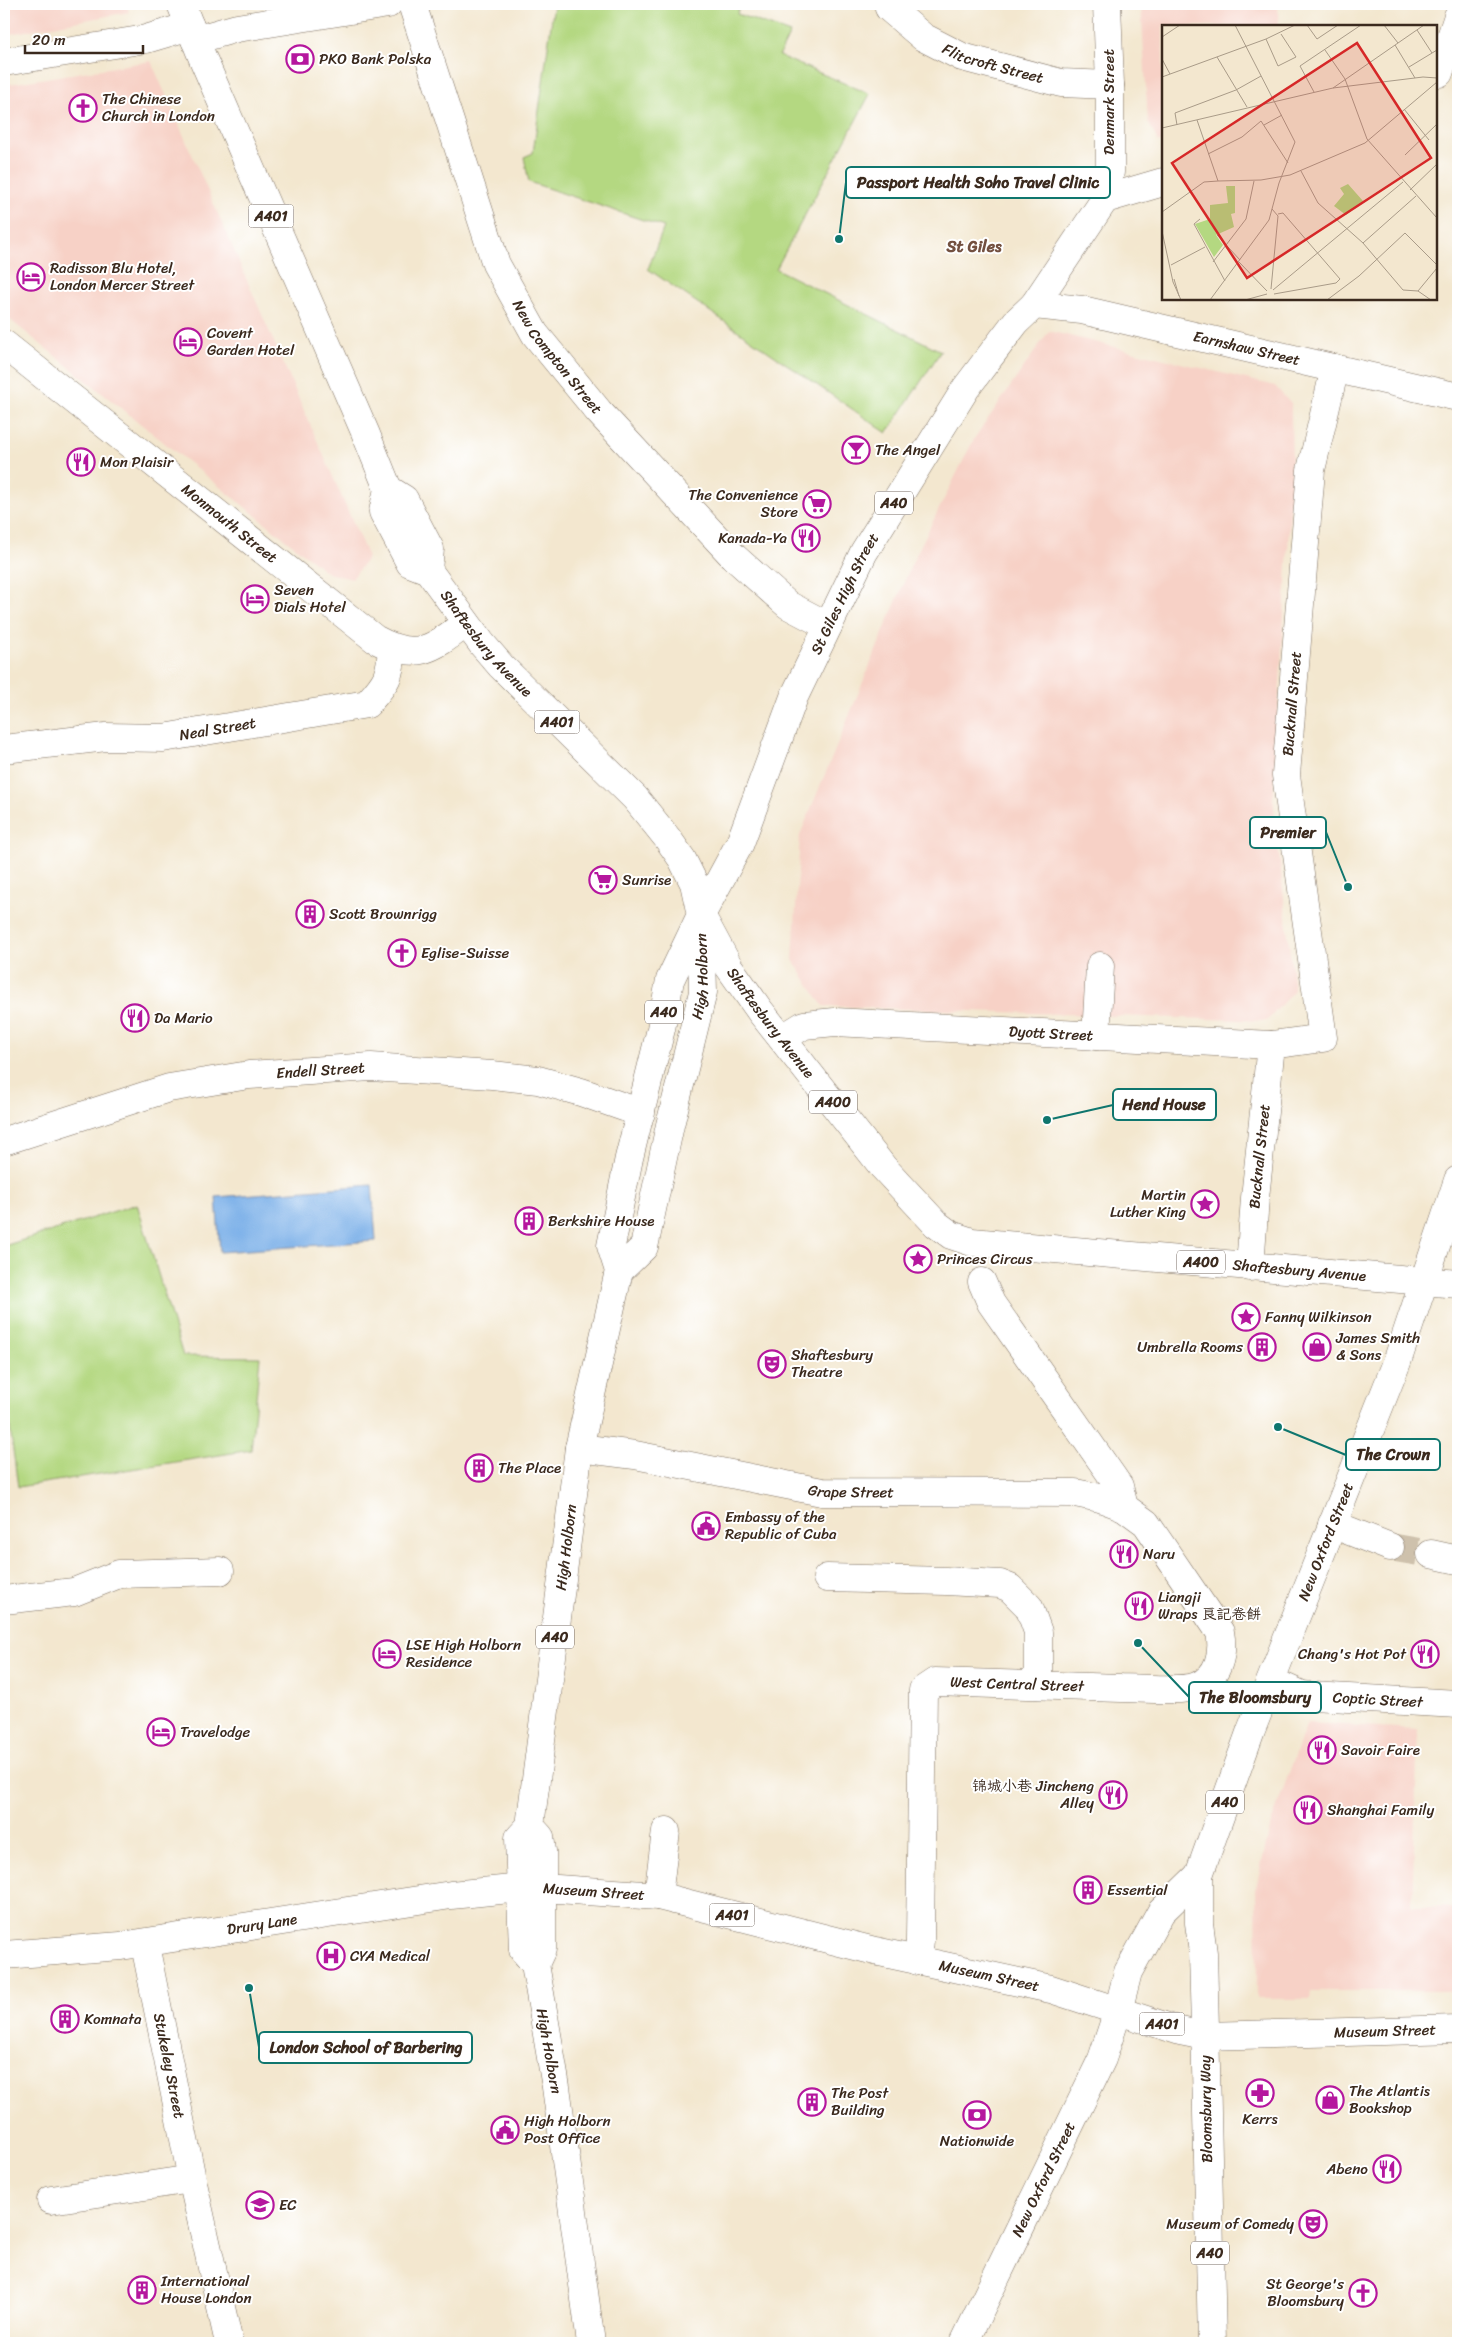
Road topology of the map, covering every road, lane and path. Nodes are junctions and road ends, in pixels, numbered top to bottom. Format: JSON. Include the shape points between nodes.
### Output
{"nodes":[{"id":1,"x":388,"y":4,"type":"edge"},
{"id":2,"x":412,"y":4,"type":"edge"},
{"id":3,"x":1106,"y":4,"type":"edge"},
{"id":4,"x":889,"y":8,"type":"dead end"},
{"id":5,"x":1458,"y":16,"type":"edge"},
{"id":6,"x":189,"y":23,"type":"edge"},
{"id":7,"x":4,"y":62,"type":"edge"},
{"id":8,"x":1444,"y":75,"type":"edge"},
{"id":9,"x":1110,"y":85,"type":"junction"},
{"id":10,"x":1162,"y":182,"type":"edge"},
{"id":11,"x":1105,"y":199,"type":"junction"},
{"id":12,"x":1034,"y":305,"type":"junction"},
{"id":13,"x":4,"y":344,"type":"edge"},
{"id":14,"x":1335,"y":368,"type":"junction"},
{"id":15,"x":1458,"y":397,"type":"edge"},
{"id":16,"x":466,"y":623,"type":"junction"},
{"id":17,"x":828,"y":626,"type":"junction"},
{"id":18,"x":392,"y":648,"type":"junction"},
{"id":19,"x":4,"y":750,"type":"edge"},
{"id":20,"x":701,"y":915,"type":"junction"},
{"id":21,"x":1100,"y":966,"type":"dead end"},
{"id":22,"x":1085,"y":1036,"type":"junction"},
{"id":23,"x":783,"y":1038,"type":"junction"},
{"id":24,"x":1323,"y":1038,"type":"joint"},
{"id":25,"x":1271,"y":1045,"type":"junction"},
{"id":26,"x":641,"y":1113,"type":"junction"},
{"id":27,"x":4,"y":1141,"type":"edge"},
{"id":28,"x":1458,"y":1180,"type":"edge"},
{"id":29,"x":1250,"y":1267,"type":"junction"},
{"id":30,"x":619,"y":1271,"type":"junction"},
{"id":31,"x":1425,"y":1281,"type":"junction"},
{"id":32,"x":982,"y":1282,"type":"dead end"},
{"id":33,"x":1458,"y":1284,"type":"edge"},
{"id":34,"x":579,"y":1448,"type":"junction"},
{"id":35,"x":1124,"y":1507,"type":"junction"},
{"id":36,"x":1332,"y":1524,"type":"junction"},
{"id":37,"x":1390,"y":1547,"type":"tunnel mouth"},
{"id":38,"x":1431,"y":1554,"type":"tunnel mouth"},
{"id":39,"x":1458,"y":1560,"type":"edge"},
{"id":40,"x":220,"y":1572,"type":"dead end"},
{"id":41,"x":828,"y":1578,"type":"dead end"},
{"id":42,"x":4,"y":1600,"type":"edge"},
{"id":43,"x":1271,"y":1681,"type":"junction"},
{"id":44,"x":1038,"y":1685,"type":"junction"},
{"id":45,"x":1458,"y":1704,"type":"edge"},
{"id":46,"x":666,"y":1831,"type":"dead end"},
{"id":47,"x":1199,"y":1875,"type":"junction"},
{"id":48,"x":532,"y":1888,"type":"junction"},
{"id":49,"x":658,"y":1896,"type":"junction"},
{"id":50,"x":146,"y":1950,"type":"dead end"},
{"id":51,"x":4,"y":1954,"type":"edge"},
{"id":52,"x":918,"y":1961,"type":"junction"},
{"id":53,"x":1118,"y":2011,"type":"junction"},
{"id":54,"x":1458,"y":2030,"type":"edge"},
{"id":55,"x":1205,"y":2036,"type":"junction"},
{"id":56,"x":192,"y":2179,"type":"junction"},
{"id":57,"x":51,"y":2200,"type":"dead end"},
{"id":58,"x":229,"y":2343,"type":"edge"},
{"id":59,"x":591,"y":2343,"type":"edge"},
{"id":60,"x":964,"y":2343,"type":"edge"},
{"id":61,"x":1212,"y":2343,"type":"edge"}],
"edges":[{"from":1,"to":6,"type":"main road","via":[[236,28]]},
{"from":2,"to":17,"type":"main road","name":"New Compton Street","via":[[496,264],[535,334],[600,412],[734,557],[788,605]]},
{"from":3,"to":9,"type":"main road","name":"Denmark Street"},
{"from":4,"to":9,"type":"main road","name":"Flitcroft Street","via":[[923,37],[962,57],[1061,83]]},
{"from":5,"to":8,"type":"main road"},
{"from":6,"to":7,"type":"main road","via":[[146,39]]},
{"from":6,"to":16,"type":"main road","name":"Shaftesbury Avenue","number":"A401","via":[[388,489],[404,499],[430,549],[428,570]]},
{"from":9,"to":11,"type":"main road","name":"Denmark Street","via":[[1110,172]]},
{"from":10,"to":11,"type":"main road"},
{"from":11,"to":12,"type":"main road","name":"St Giles High Street"},
{"from":12,"to":14,"type":"main road","name":"Earnshaw Street","via":[[1082,310]]},
{"from":12,"to":17,"type":"main road","name":"St Giles High Street","number":"A40","via":[[1016,322],[972,381],[929,446],[864,552]]},
{"from":13,"to":18,"type":"main road","name":"Monmouth Street","via":[[353,622]]},
{"from":14,"to":15,"type":"main road","name":"Earnshaw Street"},
{"from":14,"to":24,"type":"main road","name":"Bucknall Street","via":[[1311,470],[1286,775]]},
{"from":16,"to":18,"type":"main road","name":"Monmouth Street","via":[[435,647],[407,651]]},
{"from":16,"to":20,"type":"main road","name":"Shaftesbury Avenue","number":"A401","via":[[501,666],[657,825],[682,859],[694,883]]},
{"from":17,"to":20,"type":"main road","name":"St Giles High Street","number":"A40","via":[[794,697],[740,843]]},
{"from":18,"to":19,"type":"main road","name":"Neal Street","via":[[391,669],[386,682],[367,704],[163,738],[106,737]]},
{"from":20,"to":23,"type":"main road","name":"Shaftesbury Avenue","number":"A400","via":[[729,967]]},
{"from":20,"to":26,"type":"main road","name":"High Holborn","number":"A40","via":[[670,980]]},
{"from":20,"to":30,"type":"main road","name":"High Holborn","via":[[703,992],[644,1247]]},
{"from":21,"to":22,"type":"main road"},
{"from":22,"to":23,"type":"main road","name":"Dyott Street","via":[[835,1022],[804,1025]]},
{"from":22,"to":25,"type":"main road","name":"Dyott Street"},
{"from":23,"to":29,"type":"main road","name":"Shaftesbury Avenue","number":"A400","via":[[884,1167],[925,1215],[951,1236],[994,1245],[1152,1256]]},
{"from":24,"to":25,"type":"main road","name":"Dyott Street"},
{"from":25,"to":29,"type":"main road","name":"Bucknall Street"},
{"from":26,"to":27,"type":"main road","name":"Endell Street","via":[[538,1080],[362,1067],[250,1075],[169,1088]]},
{"from":26,"to":30,"type":"main road","name":"High Holborn","number":"A40","via":[[611,1246]]},
{"from":28,"to":31,"type":"main road","name":"New Oxford Street","number":"A40"},
{"from":29,"to":31,"type":"main road","name":"Shaftesbury Avenue","number":"A400"},
{"from":30,"to":34,"type":"main road","name":"High Holborn","number":"A40"},
{"from":31,"to":33,"type":"main road","number":"A400"},
{"from":31,"to":36,"type":"main road","name":"New Oxford Street","number":"A40","via":[[1397,1362]]},
{"from":32,"to":35,"type":"main road","via":[[991,1303],[1119,1486]]},
{"from":34,"to":35,"type":"main road","name":"Grape Street","via":[[635,1455],[822,1492],[1075,1493]]},
{"from":34,"to":48,"type":"main road","name":"High Holborn","number":"A40","via":[[530,1826],[540,1837]]},
{"from":35,"to":44,"type":"main road","name":"West Central Street","via":[[1146,1523],[1220,1632],[1221,1658],[1207,1680],[1196,1687],[1147,1689]]},
{"from":36,"to":37,"type":"main road"},
{"from":36,"to":43,"type":"main road","name":"New Oxford Street","number":"A40"},
{"from":38,"to":39,"type":"main road"},
{"from":40,"to":42,"type":"main road","via":[[119,1574],[74,1592]]},
{"from":41,"to":44,"type":"main road","via":[[946,1581],[1000,1584],[1010,1588],[1029,1607],[1038,1632]]},
{"from":43,"to":45,"type":"main road","name":"Coptic Street","via":[[1312,1696]]},
{"from":43,"to":47,"type":"main road","name":"New Oxford Street","number":"A40"},
{"from":44,"to":52,"type":"main road","name":"West Central Street","via":[[935,1682],[923,1690]]},
{"from":46,"to":49,"type":"main road"},
{"from":47,"to":53,"type":"main road","name":"New Oxford Street","via":[[1161,1912],[1128,1972]]},
{"from":47,"to":55,"type":"main road","name":"Bloomsbury Way","number":"A40"},
{"from":48,"to":49,"type":"main road","name":"Museum Street","number":"A401"},
{"from":48,"to":51,"type":"main road","name":"Drury Lane","via":[[451,1895],[145,1943]]},
{"from":48,"to":59,"type":"main road","name":"High Holborn","via":[[542,1950],[534,1964],[556,2087]]},
{"from":49,"to":52,"type":"main road","name":"Museum Street","number":"A401"},
{"from":50,"to":56,"type":"main road","name":"Stukeley Street"},
{"from":52,"to":53,"type":"main road","name":"Museum Street","number":"A401","via":[[1051,1989]]},
{"from":53,"to":55,"type":"main road","name":"Museum Street","number":"A401"},
{"from":53,"to":60,"type":"main road","name":"New Oxford Street","via":[[1092,2082]]},
{"from":54,"to":55,"type":"main road","name":"Museum Street"},
{"from":55,"to":61,"type":"main road","name":"Bloomsbury Way","number":"A40"},
{"from":56,"to":57,"type":"main road"},
{"from":56,"to":58,"type":"main road","name":"Stukeley Street"}]}
